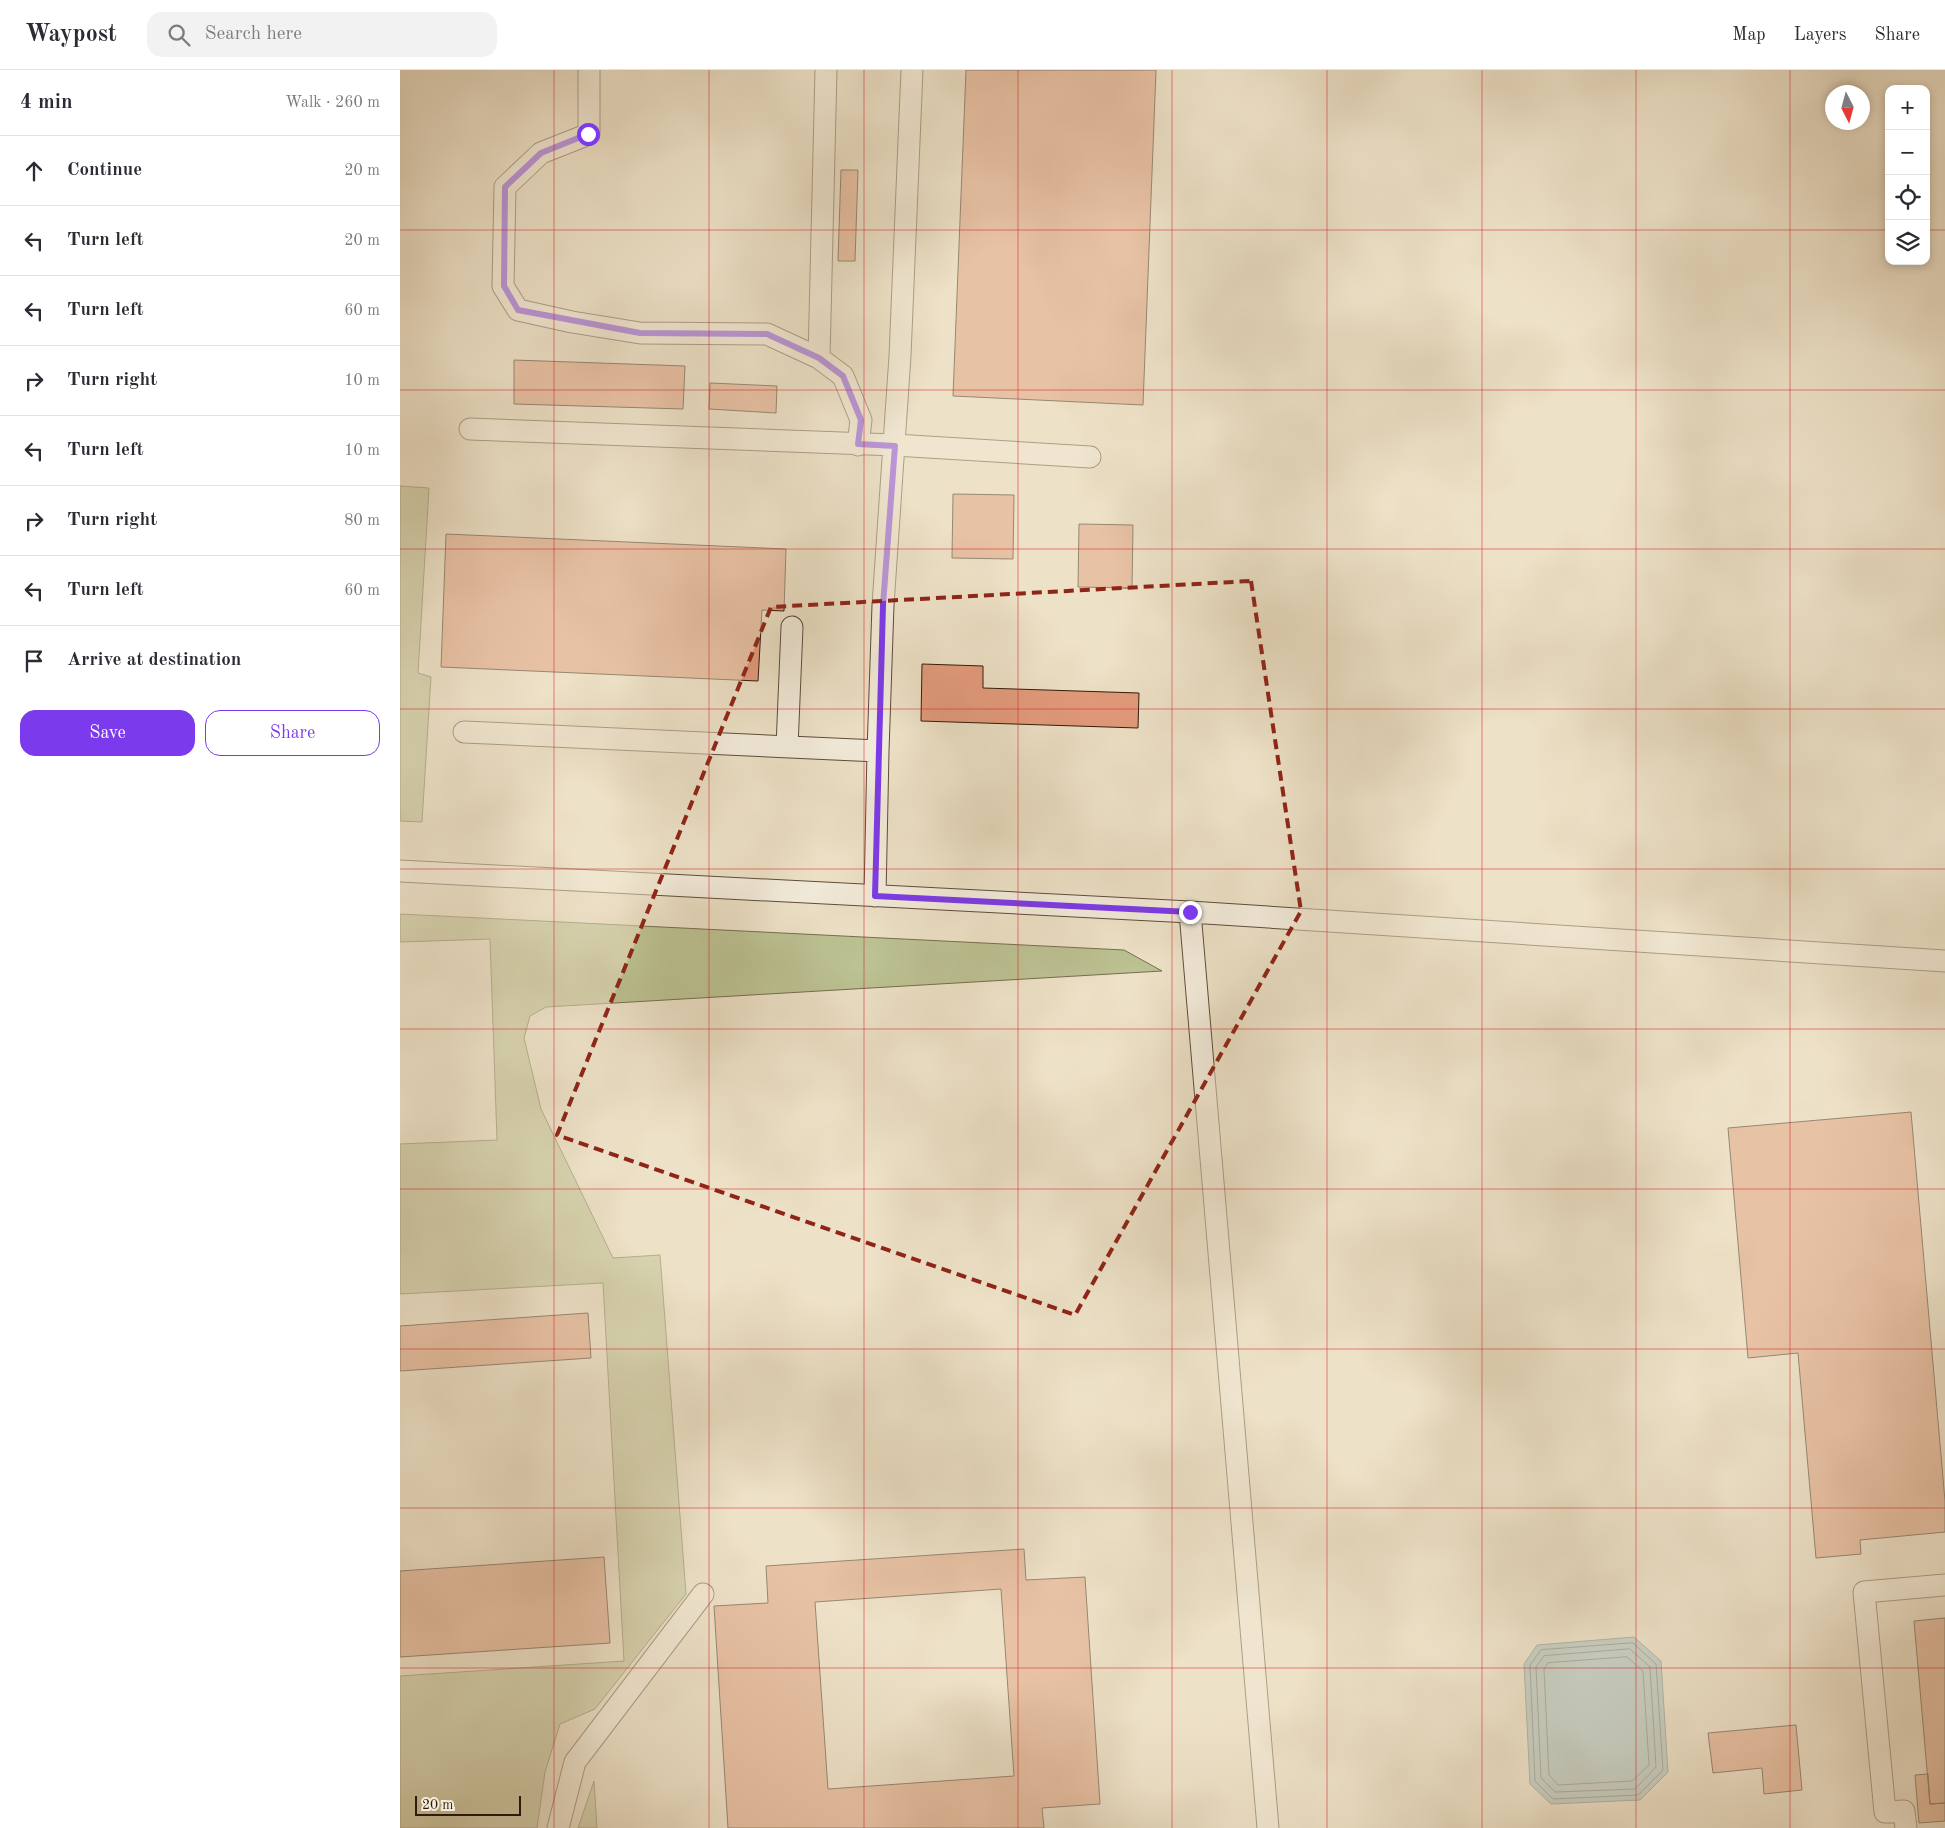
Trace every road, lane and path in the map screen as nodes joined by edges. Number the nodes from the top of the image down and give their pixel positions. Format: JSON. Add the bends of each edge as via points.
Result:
{"nodes":[{"id":1,"x":589,"y":70,"type":"edge"},
{"id":2,"x":826,"y":70,"type":"edge"},
{"id":3,"x":912,"y":70,"type":"edge"},
{"id":4,"x":819,"y":358,"type":"junction"},
{"id":5,"x":470,"y":429,"type":"dead end"},
{"id":6,"x":858,"y":444,"type":"junction"},
{"id":7,"x":895,"y":446,"type":"junction"},
{"id":8,"x":1090,"y":457,"type":"dead end"},
{"id":9,"x":792,"y":627,"type":"dead end"},
{"id":10,"x":464,"y":732,"type":"dead end"},
{"id":11,"x":787,"y":747,"type":"junction"},
{"id":12,"x":878,"y":751,"type":"junction"},
{"id":13,"x":400,"y":871,"type":"edge"},
{"id":14,"x":875,"y":896,"type":"junction"},
{"id":15,"x":1190,"y":912,"type":"junction"},
{"id":16,"x":1945,"y":961,"type":"edge"},
{"id":17,"x":1945,"y":1585,"type":"edge"},
{"id":18,"x":703,"y":1594,"type":"dead end"},
{"id":19,"x":558,"y":1828,"type":"edge"},
{"id":20,"x":1268,"y":1828,"type":"edge"},
{"id":21,"x":1906,"y":1828,"type":"edge"}],
"edges":[{"from":1,"to":4,"type":"lane","via":[[588,134],[541,153],[505,187],[504,286],[518,310],[640,333],[767,334]]},
{"from":2,"to":4,"type":"lane"},
{"from":3,"to":7,"type":"lane"},
{"from":4,"to":6,"type":"lane","via":[[843,376],[861,420]]},
{"from":5,"to":6,"type":"lane"},
{"from":6,"to":7,"type":"lane"},
{"from":7,"to":8,"type":"lane"},
{"from":7,"to":12,"type":"lane","via":[[883,605]]},
{"from":9,"to":11,"type":"lane"},
{"from":10,"to":11,"type":"lane"},
{"from":11,"to":12,"type":"lane"},
{"from":12,"to":14,"type":"lane"},
{"from":13,"to":14,"type":"lane"},
{"from":14,"to":15,"type":"lane"},
{"from":15,"to":16,"type":"lane"},
{"from":15,"to":20,"type":"lane"},
{"from":17,"to":21,"type":"lane","via":[[1864,1592],[1885,1812],[1904,1811]]},
{"from":18,"to":19,"type":"lane","via":[[574,1762]]}]}
